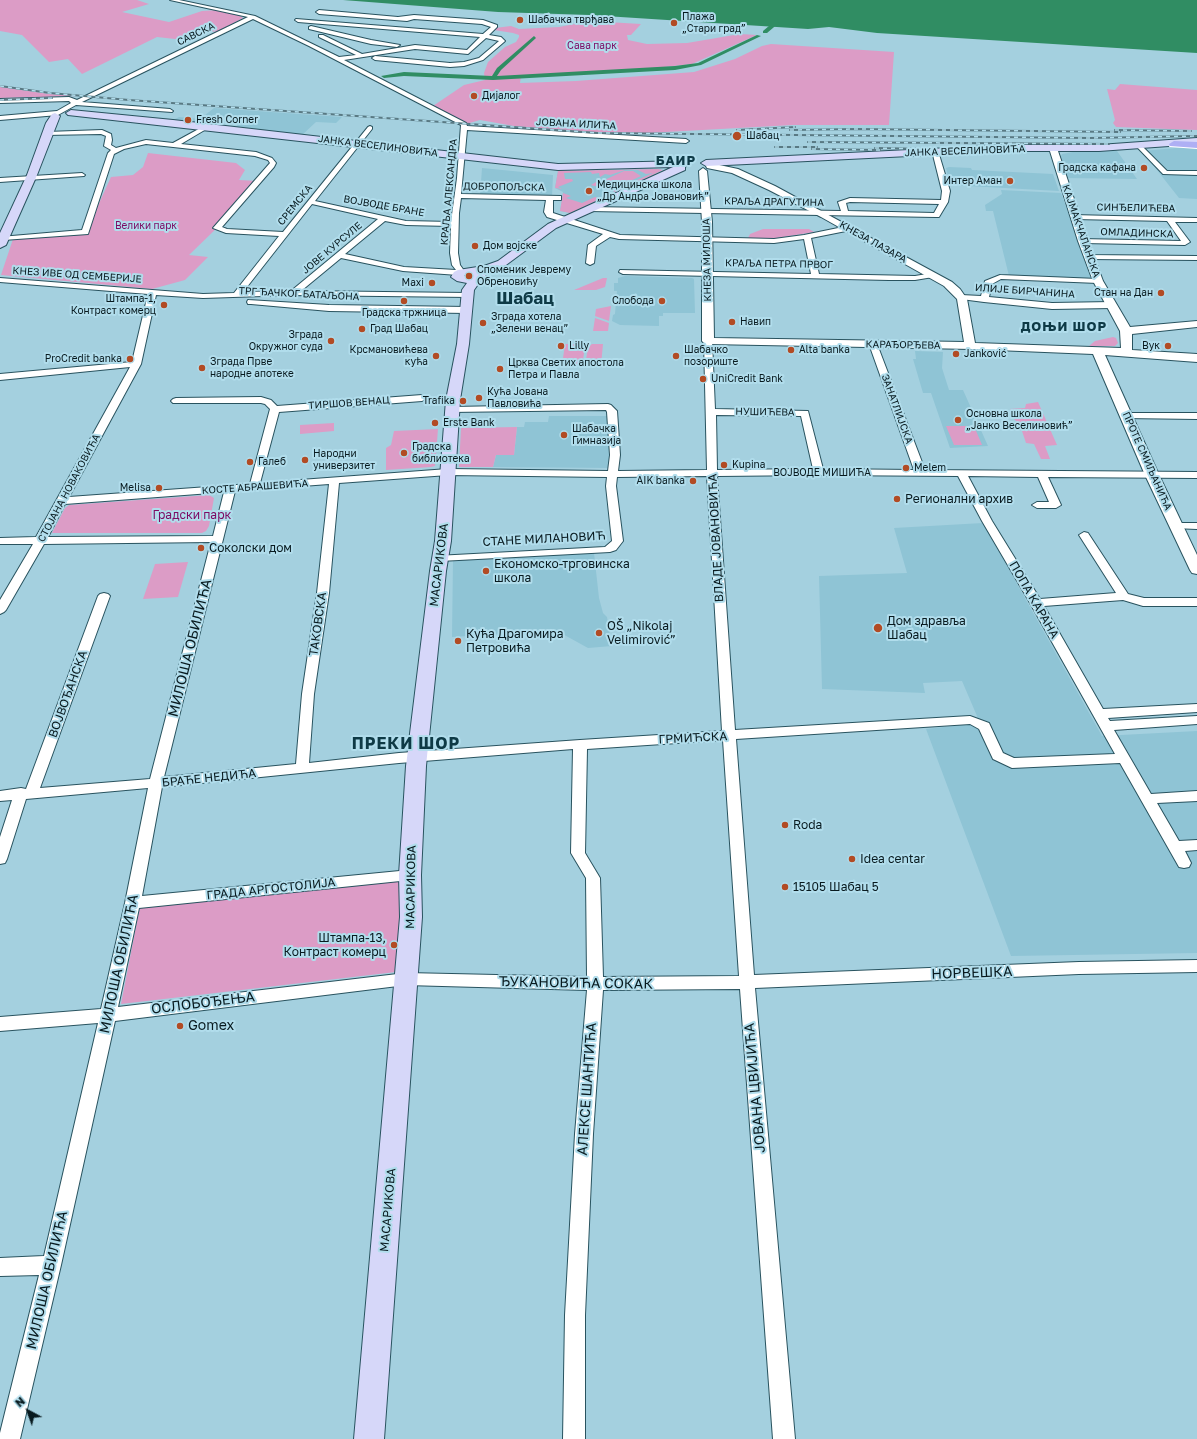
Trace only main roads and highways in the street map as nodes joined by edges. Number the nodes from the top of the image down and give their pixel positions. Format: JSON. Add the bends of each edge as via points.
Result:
{"nodes":[{"id":1,"x":1197,"y":141,"type":"edge"},
{"id":2,"x":1174,"y":144,"type":"junction"},
{"id":3,"x":1197,"y":145,"type":"edge"},
{"id":4,"x":658,"y":165,"type":"junction"},
{"id":5,"x":698,"y":169,"type":"junction"},
{"id":6,"x":670,"y":172,"type":"junction"},
{"id":7,"x":1,"y":242,"type":"edge"},
{"id":8,"x":476,"y":274,"type":"junction"},
{"id":9,"x":468,"y":293,"type":"junction"},
{"id":10,"x":369,"y":1439,"type":"edge"}],
"edges":[{"from":1,"to":2,"type":"main road","name":"ЈАНКА ВЕСЕЛИНОВИЋА"},
{"from":2,"to":3,"type":"main road"},
{"from":2,"to":5,"type":"main road","name":"ЈАНКА ВЕСЕЛИНОВИЋА","via":[[935,151]]},
{"from":4,"to":5,"type":"main road","name":"ЈАНКА ВЕСЕЛИНОВИЋА"},
{"from":4,"to":6,"type":"main road","via":[[670,168]]},
{"from":4,"to":7,"type":"main road","name":"ЈАНКА ВЕСЕЛИНОВИЋА","via":[[558,167],[66,111],[48,131]]},
{"from":5,"to":6,"type":"main road"},
{"from":6,"to":8,"type":"main road","via":[[589,209],[560,219],[489,274]]},
{"from":8,"to":9,"type":"main road","via":[[476,282]]},
{"from":8,"to":9,"type":"main road","via":[[471,280],[460,275]]},
{"from":9,"to":10,"type":"main road","name":"МАСАРИКОВА","via":[[453,410],[443,541],[417,757],[410,875],[411,917]]}]}
